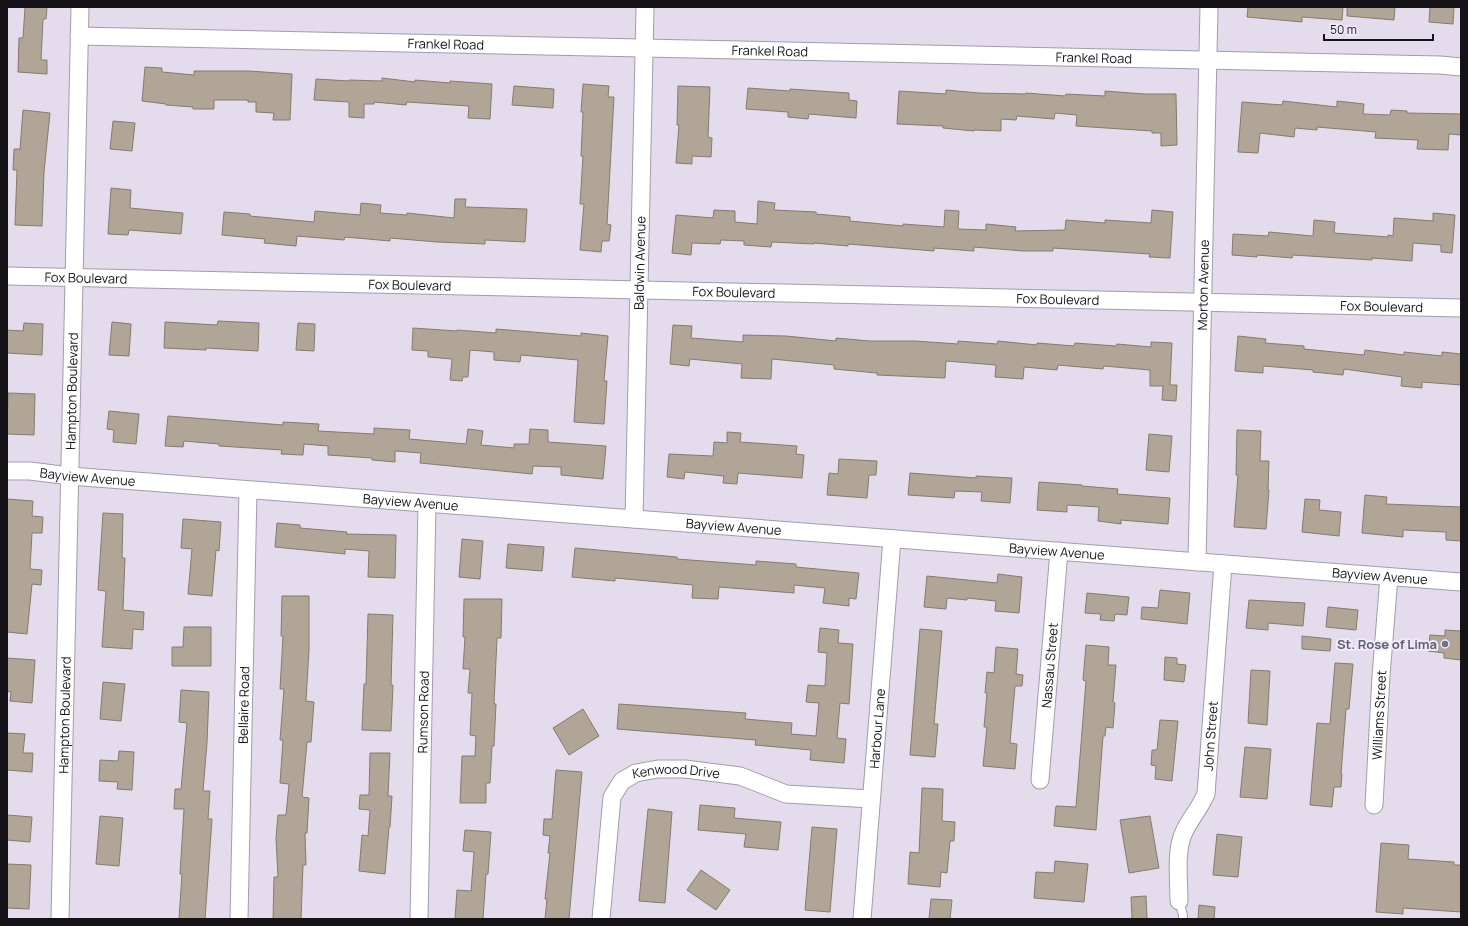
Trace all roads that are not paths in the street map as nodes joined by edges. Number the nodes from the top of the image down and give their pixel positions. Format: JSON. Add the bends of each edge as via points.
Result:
{"nodes":[{"id":1,"x":80,"y":7,"type":"edge"},
{"id":2,"x":645,"y":7,"type":"edge"},
{"id":3,"x":1210,"y":7,"type":"edge"},
{"id":4,"x":79,"y":36,"type":"junction"},
{"id":5,"x":644,"y":48,"type":"junction"},
{"id":6,"x":1209,"y":60,"type":"junction"},
{"id":7,"x":1461,"y":67,"type":"edge"},
{"id":8,"x":7,"y":276,"type":"edge"},
{"id":9,"x":74,"y":278,"type":"junction"},
{"id":10,"x":638,"y":290,"type":"junction"},
{"id":11,"x":1203,"y":302,"type":"junction"},
{"id":12,"x":1461,"y":308,"type":"edge"},
{"id":13,"x":7,"y":471,"type":"edge"},
{"id":14,"x":70,"y":476,"type":"junction"},
{"id":15,"x":248,"y":490,"type":"junction"},
{"id":16,"x":427,"y":504,"type":"junction"},
{"id":17,"x":634,"y":519,"type":"junction"},
{"id":18,"x":892,"y":539,"type":"junction"},
{"id":19,"x":1059,"y":551,"type":"junction"},
{"id":20,"x":1198,"y":562,"type":"junction"},
{"id":21,"x":1223,"y":564,"type":"junction"},
{"id":22,"x":1390,"y":577,"type":"junction"},
{"id":23,"x":1461,"y":582,"type":"edge"},
{"id":24,"x":1040,"y":780,"type":"dead end"},
{"id":25,"x":871,"y":799,"type":"junction"},
{"id":26,"x":1374,"y":805,"type":"dead end"},
{"id":27,"x":1180,"y":901,"type":"joint"},
{"id":28,"x":60,"y":919,"type":"edge"},
{"id":29,"x":239,"y":919,"type":"edge"},
{"id":30,"x":419,"y":919,"type":"edge"},
{"id":31,"x":601,"y":919,"type":"edge"},
{"id":32,"x":862,"y":919,"type":"edge"},
{"id":33,"x":1183,"y":919,"type":"edge"}],
"edges":[{"from":1,"to":4,"type":"street","name":"Hampton Boulevard"},
{"from":2,"to":5,"type":"street","name":"Baldwin Avenue"},
{"from":3,"to":6,"type":"street","name":"Morton Avenue"},
{"from":4,"to":5,"type":"street","name":"Frankel Road"},
{"from":4,"to":9,"type":"street","name":"Hampton Boulevard"},
{"from":5,"to":6,"type":"street","name":"Frankel Road"},
{"from":5,"to":10,"type":"street","name":"Baldwin Avenue"},
{"from":6,"to":7,"type":"street","name":"Frankel Road"},
{"from":6,"to":11,"type":"street","name":"Morton Avenue"},
{"from":8,"to":9,"type":"street","name":"Fox Boulevard"},
{"from":9,"to":10,"type":"street","name":"Fox Boulevard"},
{"from":9,"to":14,"type":"street","name":"Hampton Boulevard"},
{"from":10,"to":11,"type":"street","name":"Fox Boulevard"},
{"from":10,"to":17,"type":"street","name":"Baldwin Avenue"},
{"from":11,"to":12,"type":"street","name":"Fox Boulevard"},
{"from":11,"to":20,"type":"street","name":"Morton Avenue"},
{"from":13,"to":14,"type":"street","name":"Bayview Avenue"},
{"from":14,"to":15,"type":"street","name":"Bayview Avenue"},
{"from":14,"to":28,"type":"street","name":"Hampton Boulevard"},
{"from":15,"to":16,"type":"street","name":"Bayview Avenue"},
{"from":15,"to":29,"type":"street","name":"Bellaire Road"},
{"from":16,"to":17,"type":"street","name":"Bayview Avenue"},
{"from":16,"to":30,"type":"street","name":"Rumson Road"},
{"from":17,"to":18,"type":"street","name":"Bayview Avenue"},
{"from":18,"to":19,"type":"street","name":"Bayview Avenue"},
{"from":18,"to":25,"type":"street","name":"Harbour Lane"},
{"from":19,"to":20,"type":"street","name":"Bayview Avenue"},
{"from":19,"to":24,"type":"street","name":"Nassau Street"},
{"from":20,"to":21,"type":"street","name":"Bayview Avenue"},
{"from":21,"to":22,"type":"street","name":"Bayview Avenue"},
{"from":21,"to":27,"type":"street","name":"John Street","via":[[1206,794],[1181,839]]},
{"from":22,"to":23,"type":"street","name":"Bayview Avenue"},
{"from":22,"to":26,"type":"street","name":"Williams Street","via":[[1381,676]]},
{"from":25,"to":31,"type":"street","name":"Kenwood Drive","via":[[786,794],[740,776],[685,769],[658,768],[636,773],[622,781],[612,797]]},
{"from":25,"to":32,"type":"street","name":"Harbour Lane"},
{"from":27,"to":33,"type":"lane"}]}
